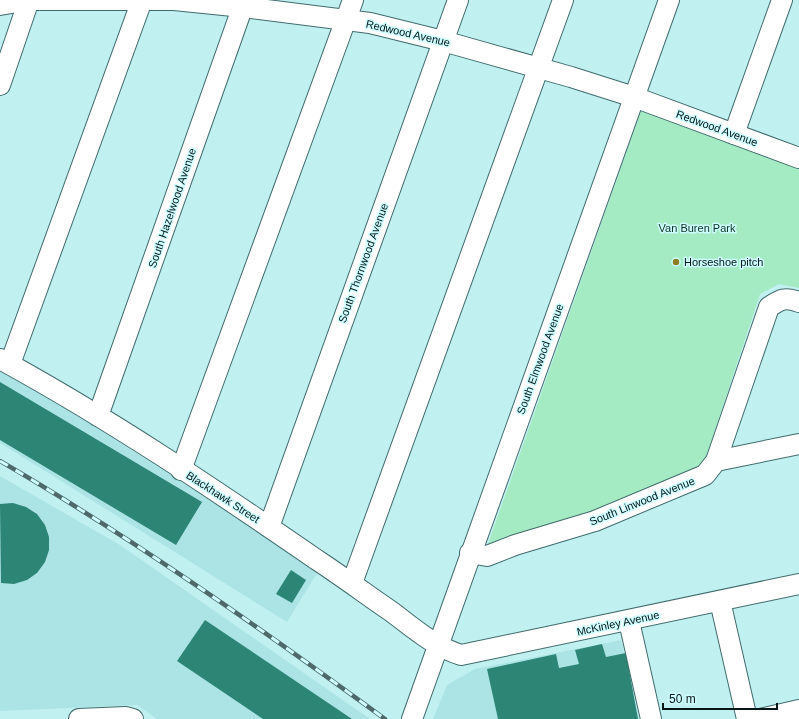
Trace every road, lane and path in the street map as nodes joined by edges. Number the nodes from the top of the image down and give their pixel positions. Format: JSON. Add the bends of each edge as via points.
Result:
{"nodes":[{"id":1,"x":29,"y":0,"type":"edge"},
{"id":2,"x":354,"y":0,"type":"edge"},
{"id":3,"x":458,"y":0,"type":"edge"},
{"id":4,"x":563,"y":0,"type":"edge"},
{"id":5,"x":669,"y":0,"type":"edge"},
{"id":6,"x":782,"y":0,"type":"edge"},
{"id":7,"x":142,"y":1,"type":"edge"},
{"id":8,"x":244,"y":3,"type":"edge"},
{"id":9,"x":0,"y":5,"type":"edge"},
{"id":10,"x":347,"y":20,"type":"junction"},
{"id":11,"x":443,"y":41,"type":"junction"},
{"id":12,"x":539,"y":68,"type":"junction"},
{"id":13,"x":0,"y":84,"type":"edge"},
{"id":14,"x":634,"y":97,"type":"junction"},
{"id":15,"x":734,"y":134,"type":"junction"},
{"id":16,"x":799,"y":158,"type":"edge"},
{"id":17,"x":799,"y":302,"type":"edge"},
{"id":18,"x":5,"y":362,"type":"edge"},
{"id":19,"x":98,"y":416,"type":"junction"},
{"id":20,"x":799,"y":444,"type":"edge"},
{"id":21,"x":716,"y":461,"type":"junction"},
{"id":22,"x":181,"y":470,"type":"junction"},
{"id":23,"x":269,"y":527,"type":"junction"},
{"id":24,"x":470,"y":554,"type":"junction"},
{"id":25,"x":352,"y":583,"type":"junction"},
{"id":26,"x":799,"y":584,"type":"edge"},
{"id":27,"x":720,"y":601,"type":"junction"},
{"id":28,"x":629,"y":621,"type":"junction"},
{"id":29,"x":439,"y":645,"type":"junction"},
{"id":30,"x":799,"y":710,"type":"edge"},
{"id":31,"x":79,"y":719,"type":"edge"},
{"id":32,"x":133,"y":719,"type":"edge"},
{"id":33,"x":412,"y":719,"type":"edge"},
{"id":34,"x":651,"y":719,"type":"edge"},
{"id":35,"x":747,"y":719,"type":"edge"},
{"id":36,"x":760,"y":719,"type":"edge"}],
"edges":[{"from":1,"to":7,"type":"street","name":"Redwood Avenue"},
{"from":1,"to":9,"type":"street","name":"Redwood Avenue"},
{"from":1,"to":13,"type":"street"},
{"from":2,"to":10,"type":"street"},
{"from":3,"to":11,"type":"street","name":"South Thornwood Avenue"},
{"from":4,"to":12,"type":"street"},
{"from":5,"to":14,"type":"street","name":"South Elmwood Avenue"},
{"from":6,"to":15,"type":"street"},
{"from":7,"to":8,"type":"street","name":"Redwood Avenue"},
{"from":7,"to":18,"type":"street"},
{"from":8,"to":10,"type":"street","name":"Redwood Avenue"},
{"from":8,"to":19,"type":"street","name":"South Hazelwood Avenue"},
{"from":10,"to":11,"type":"street","name":"Redwood Avenue"},
{"from":10,"to":22,"type":"street"},
{"from":11,"to":12,"type":"street","name":"Redwood Avenue"},
{"from":11,"to":23,"type":"street","name":"South Thornwood Avenue"},
{"from":12,"to":14,"type":"street","name":"Redwood Avenue"},
{"from":12,"to":25,"type":"street"},
{"from":14,"to":15,"type":"street","name":"Redwood Avenue"},
{"from":14,"to":24,"type":"street","name":"South Elmwood Avenue"},
{"from":15,"to":16,"type":"street","name":"Redwood Avenue"},
{"from":17,"to":21,"type":"street","name":"South Linwood Avenue","via":[[781,298],[769,307]]},
{"from":18,"to":19,"type":"street","name":"Blackhawk Street"},
{"from":19,"to":22,"type":"street","name":"Blackhawk Street"},
{"from":20,"to":21,"type":"street"},
{"from":21,"to":24,"type":"street","name":"South Linwood Avenue","via":[[705,475],[595,522],[515,545],[487,556]]},
{"from":22,"to":23,"type":"street","name":"Blackhawk Street"},
{"from":23,"to":25,"type":"street","name":"Blackhawk Street"},
{"from":24,"to":29,"type":"street","name":"South Elmwood Avenue"},
{"from":25,"to":29,"type":"street","name":"Blackhawk Street"},
{"from":26,"to":27,"type":"street","name":"McKinley Avenue"},
{"from":27,"to":28,"type":"street","name":"McKinley Avenue"},
{"from":27,"to":35,"type":"street"},
{"from":28,"to":29,"type":"street","name":"McKinley Avenue","via":[[461,655]]},
{"from":28,"to":34,"type":"street"},
{"from":29,"to":33,"type":"street","name":"South Elmwood Avenue"},
{"from":30,"to":36,"type":"street"},
{"from":31,"to":32,"type":"street"}]}
